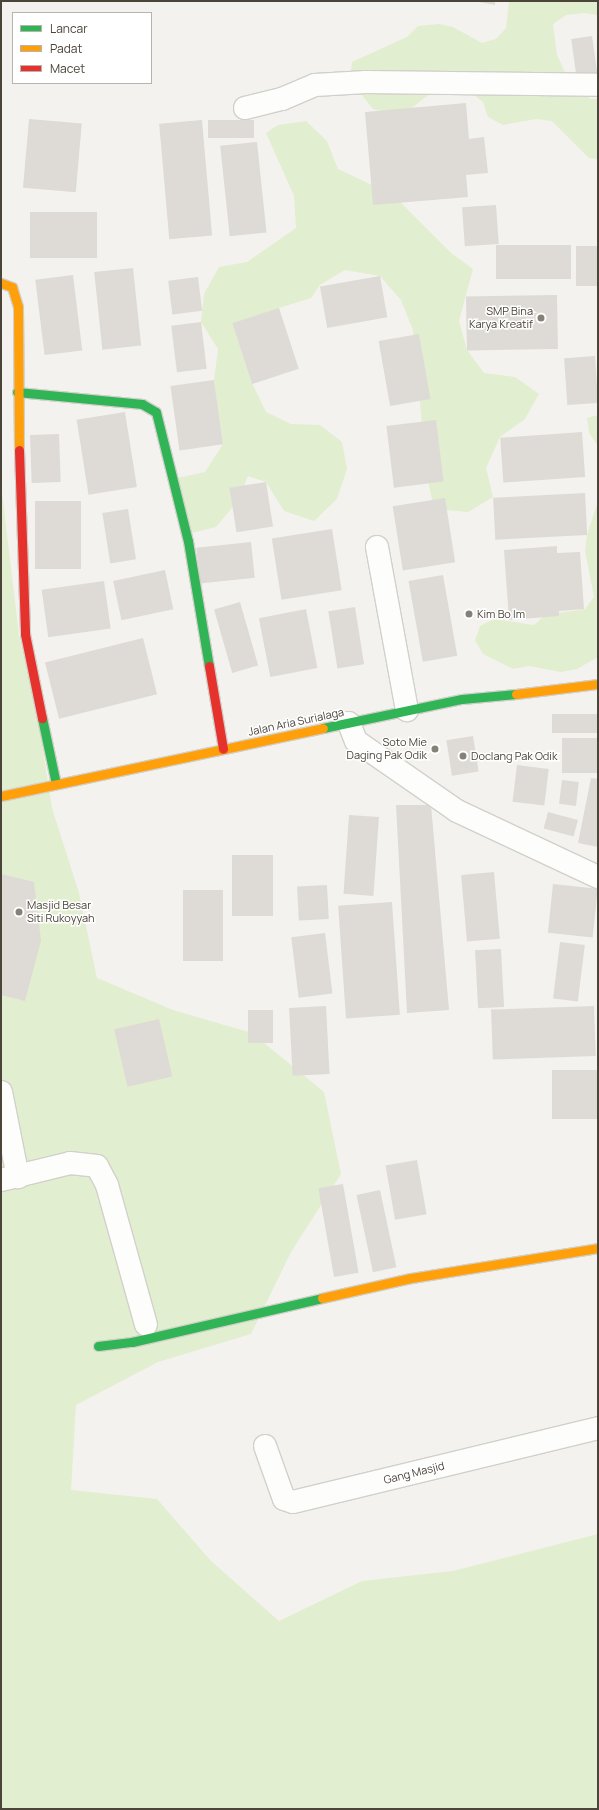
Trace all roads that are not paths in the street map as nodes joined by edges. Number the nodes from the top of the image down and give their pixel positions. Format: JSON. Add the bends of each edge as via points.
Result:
{"nodes":[{"id":1,"x":598,"y":85,"type":"edge"},
{"id":2,"x":245,"y":108,"type":"dead end"},
{"id":3,"x":1,"y":283,"type":"edge"},
{"id":4,"x":17,"y":392,"type":"junction"},
{"id":5,"x":377,"y":547,"type":"dead end"},
{"id":6,"x":598,"y":684,"type":"edge"},
{"id":7,"x":407,"y":710,"type":"junction"},
{"id":8,"x":349,"y":723,"type":"junction"},
{"id":9,"x":223,"y":749,"type":"junction"},
{"id":10,"x":56,"y":784,"type":"junction"},
{"id":11,"x":1,"y":796,"type":"edge"},
{"id":12,"x":598,"y":877,"type":"edge"},
{"id":13,"x":1,"y":1092,"type":"edge"},
{"id":14,"x":9,"y":1178,"type":"edge"},
{"id":15,"x":598,"y":1248,"type":"edge"},
{"id":16,"x":146,"y":1324,"type":"dead end"},
{"id":17,"x":98,"y":1346,"type":"dead end"},
{"id":18,"x":598,"y":1428,"type":"edge"},
{"id":19,"x":265,"y":1446,"type":"dead end"}],
"edges":[{"from":1,"to":2,"type":"street","via":[[366,82],[315,85],[282,99]]},
{"from":3,"to":4,"type":"street","via":[[12,287],[17,295]]},
{"from":4,"to":9,"type":"street","via":[[142,404],[156,412],[188,541]]},
{"from":4,"to":10,"type":"street","via":[[25,634]]},
{"from":5,"to":7,"type":"street"},
{"from":6,"to":7,"type":"street","name":"Jalan Aria Surialaga","via":[[570,690],[462,699]]},
{"from":7,"to":8,"type":"street","name":"Jalan Aria Surialaga"},
{"from":8,"to":9,"type":"street","name":"Jalan Aria Surialaga"},
{"from":8,"to":12,"type":"street","via":[[356,741],[457,811]]},
{"from":9,"to":10,"type":"street","name":"Jalan Aria Surialaga"},
{"from":10,"to":11,"type":"street","name":"Jalan Aria Surialaga"},
{"from":13,"to":14,"type":"street"},
{"from":14,"to":16,"type":"street","via":[[70,1163],[97,1166],[107,1185]]},
{"from":15,"to":17,"type":"street","via":[[411,1278],[132,1342]]},
{"from":18,"to":19,"type":"street","name":"Gang Masjid","via":[[293,1502],[284,1499]]}]}
